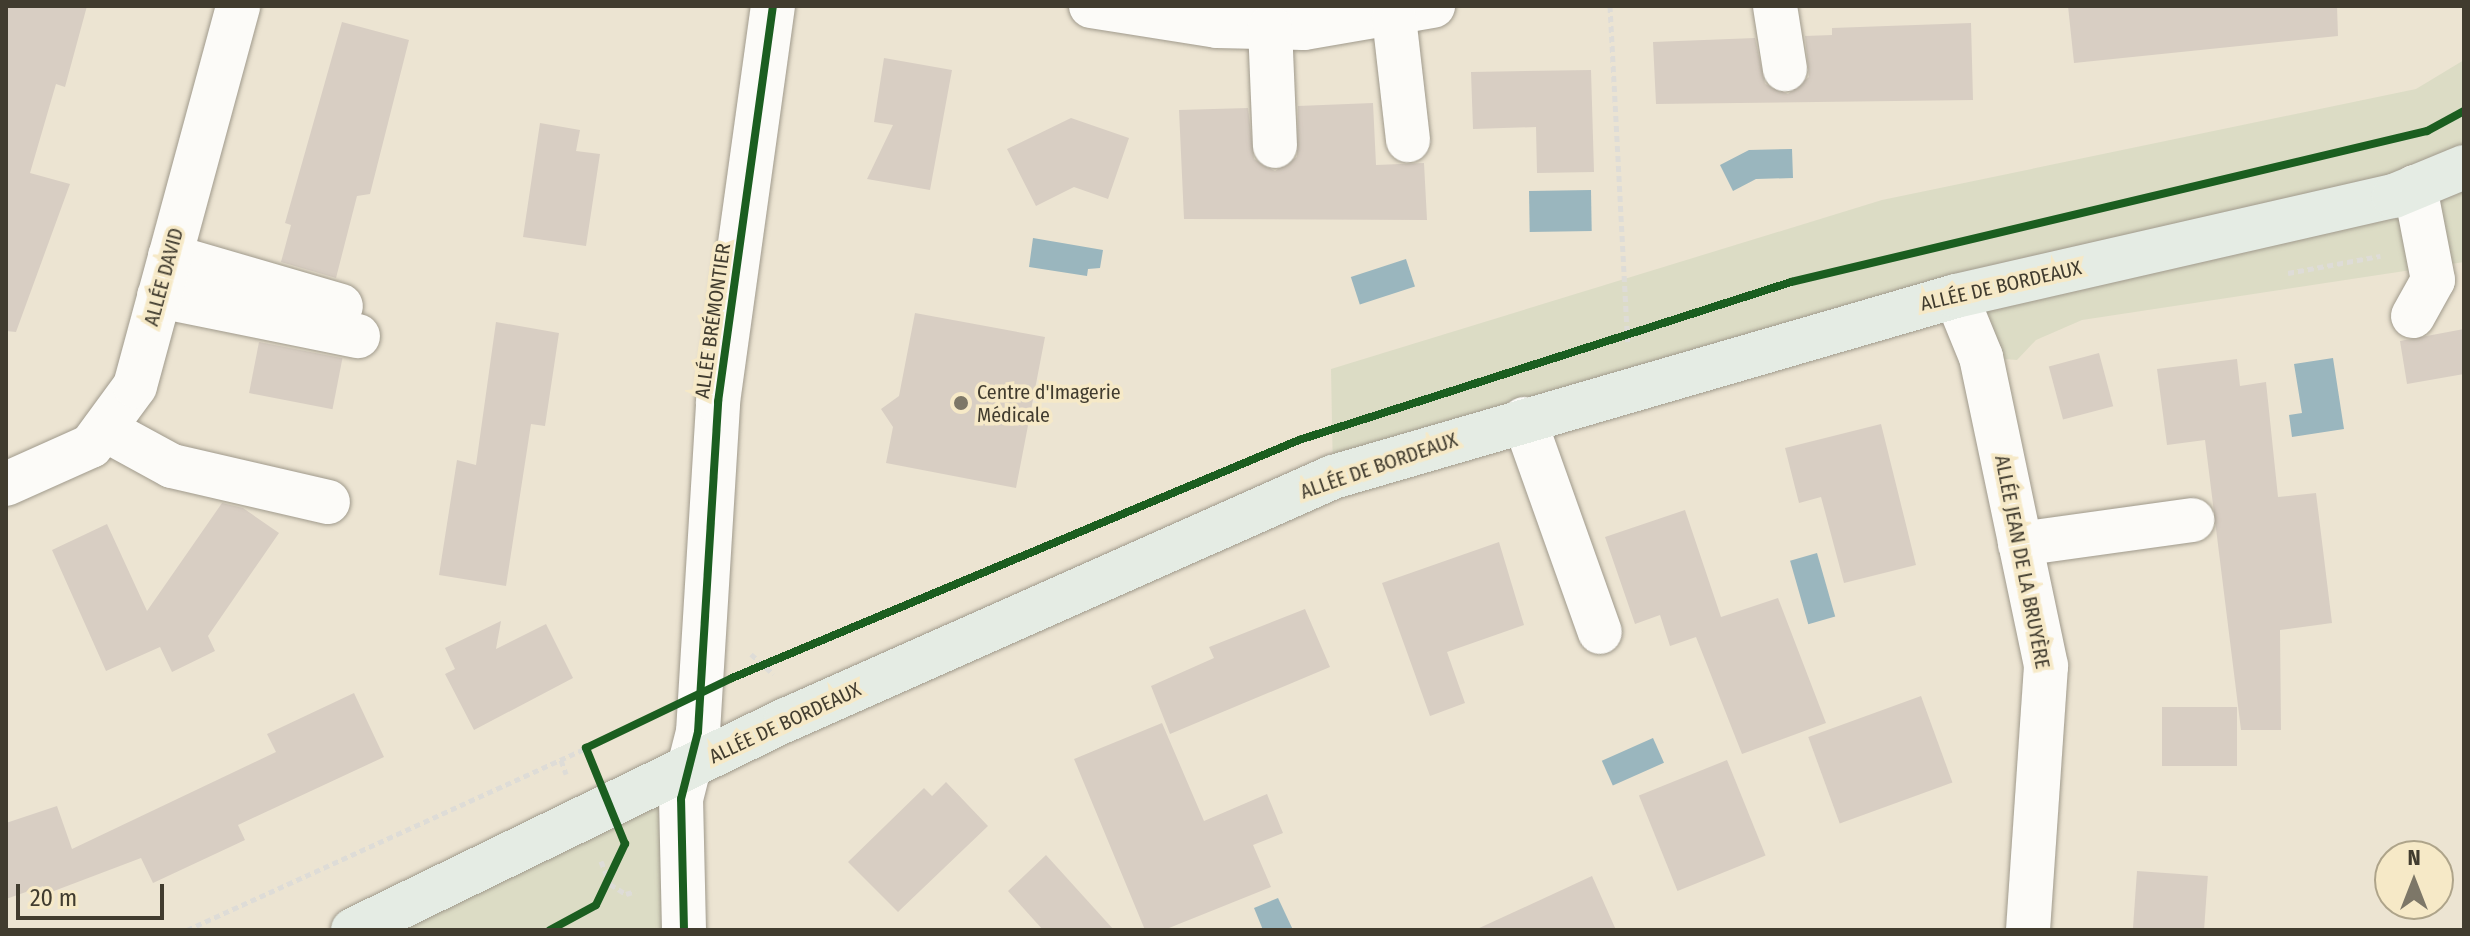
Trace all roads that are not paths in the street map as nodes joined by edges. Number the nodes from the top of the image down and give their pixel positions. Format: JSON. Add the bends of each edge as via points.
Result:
{"nodes":[{"id":1,"x":238,"y":6,"type":"edge"},
{"id":2,"x":773,"y":6,"type":"edge"},
{"id":3,"x":1091,"y":6,"type":"edge"},
{"id":4,"x":1775,"y":6,"type":"edge"},
{"id":5,"x":1414,"y":11,"type":"edge"},
{"id":6,"x":1270,"y":27,"type":"junction"},
{"id":7,"x":1785,"y":69,"type":"dead end"},
{"id":8,"x":1408,"y":140,"type":"dead end"},
{"id":9,"x":1275,"y":146,"type":"dead end"},
{"id":10,"x":2464,"y":167,"type":"edge"},
{"id":11,"x":2415,"y":187,"type":"junction"},
{"id":12,"x":165,"y":276,"type":"junction"},
{"id":13,"x":1956,"y":296,"type":"junction"},
{"id":14,"x":2413,"y":316,"type":"dead end"},
{"id":15,"x":352,"y":322,"type":"dead end"},
{"id":16,"x":1524,"y":419,"type":"junction"},
{"id":17,"x":104,"y":429,"type":"junction"},
{"id":18,"x":6,"y":484,"type":"edge"},
{"id":19,"x":328,"y":502,"type":"dead end"},
{"id":20,"x":2192,"y":520,"type":"dead end"},
{"id":21,"x":2020,"y":544,"type":"junction"},
{"id":22,"x":1600,"y":632,"type":"dead end"},
{"id":23,"x":689,"y":770,"type":"junction"},
{"id":24,"x":353,"y":930,"type":"edge"},
{"id":25,"x":684,"y":930,"type":"edge"},
{"id":26,"x":2028,"y":930,"type":"edge"}],
"edges":[{"from":1,"to":12,"type":"street","name":"ALLÉE DAVID"},
{"from":2,"to":23,"type":"street","name":"ALLÉE BRÉMONTIER","via":[[718,402],[702,691]]},
{"from":3,"to":6,"type":"street"},
{"from":4,"to":7,"type":"street"},
{"from":5,"to":6,"type":"street"},
{"from":5,"to":8,"type":"street"},
{"from":6,"to":9,"type":"street"},
{"from":10,"to":11,"type":"main road","name":"ALLÉE DE BORDEAUX"},
{"from":11,"to":13,"type":"main road","name":"ALLÉE DE BORDEAUX"},
{"from":11,"to":14,"type":"street","via":[[2433,280]]},
{"from":12,"to":15,"type":"street"},
{"from":12,"to":17,"type":"street","name":"ALLÉE DAVID","via":[[135,386]]},
{"from":13,"to":16,"type":"main road","name":"ALLÉE DE BORDEAUX"},
{"from":13,"to":21,"type":"street","name":"ALLÉE JEAN DE LA BRUYÈRE","via":[[1981,357]]},
{"from":16,"to":22,"type":"street"},
{"from":16,"to":23,"type":"main road","name":"ALLÉE DE BORDEAUX","via":[[1333,477],[786,720]]},
{"from":17,"to":18,"type":"street","name":"ALLÉE DAVID","via":[[91,446]]},
{"from":17,"to":19,"type":"street","via":[[172,466]]},
{"from":20,"to":21,"type":"street"},
{"from":21,"to":26,"type":"street","name":"ALLÉE JEAN DE LA BRUYÈRE","via":[[2046,666]]},
{"from":23,"to":24,"type":"main road","name":"ALLÉE DE BORDEAUX"},
{"from":23,"to":25,"type":"street","name":"ALLÉE BRÉMONTIER","via":[[681,799]]}]}
